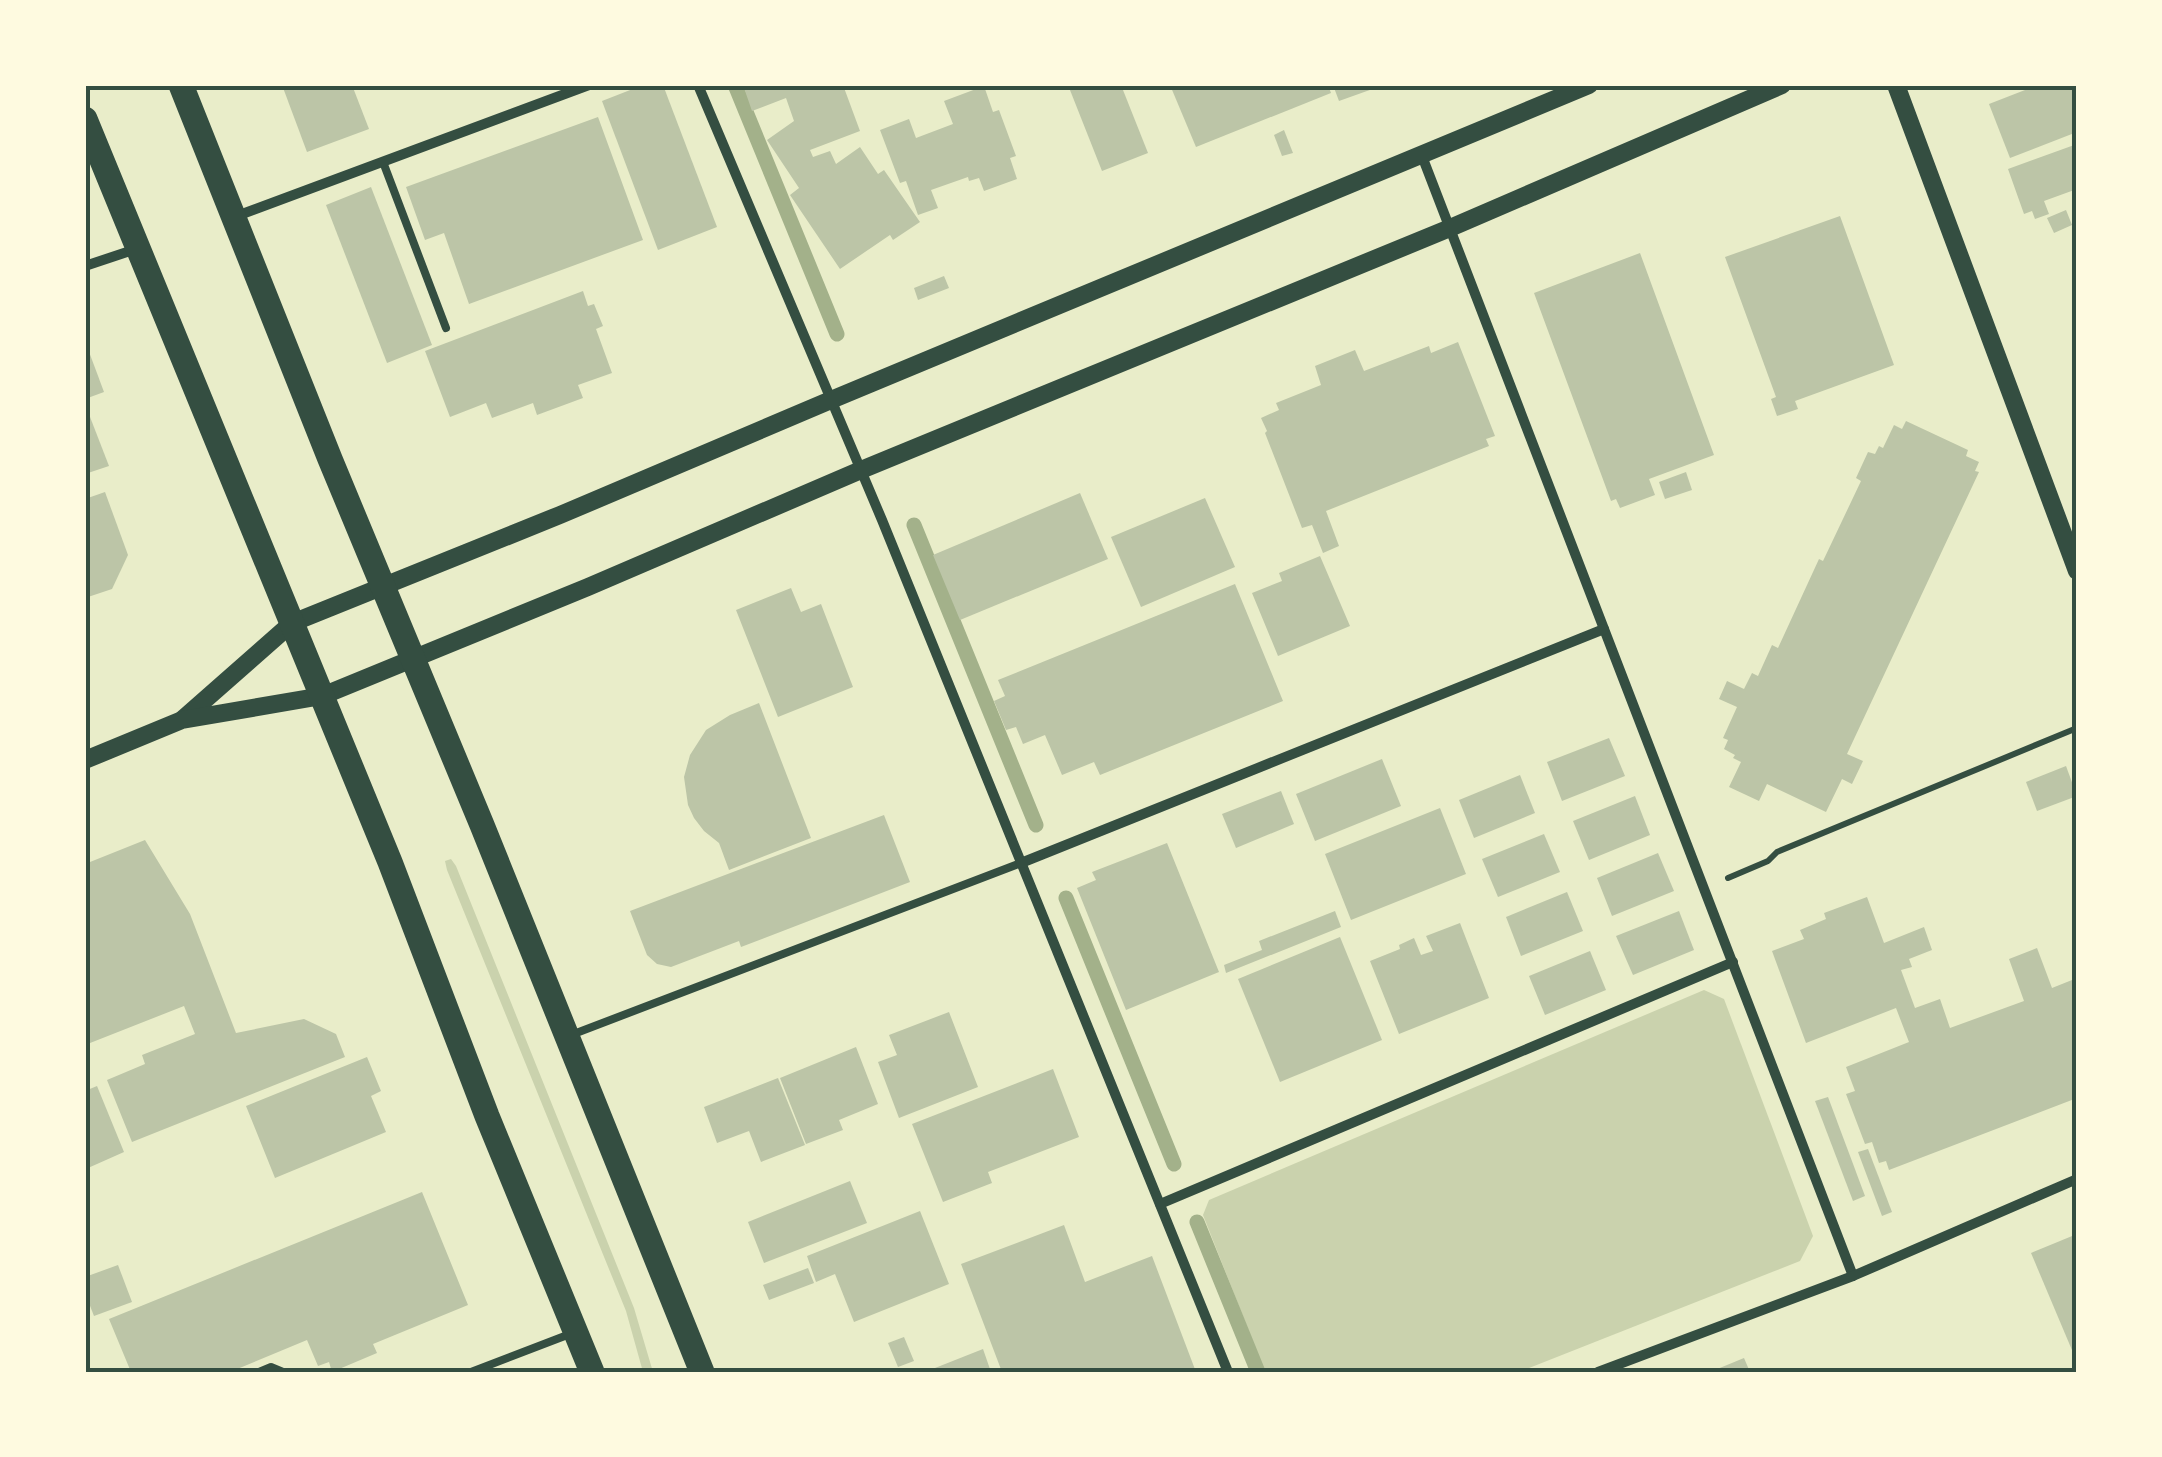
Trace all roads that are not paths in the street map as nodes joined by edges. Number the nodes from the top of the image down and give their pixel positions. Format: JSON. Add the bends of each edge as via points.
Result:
{"nodes":[{"id":1,"x":181,"y":85,"type":"edge"},
{"id":2,"x":588,"y":85,"type":"edge"},
{"id":3,"x":698,"y":85,"type":"edge"},
{"id":4,"x":1590,"y":85,"type":"edge"},
{"id":5,"x":1782,"y":85,"type":"edge"},
{"id":6,"x":1896,"y":85,"type":"edge"},
{"id":7,"x":85,"y":118,"type":"edge"},
{"id":8,"x":1422,"y":156,"type":"junction"},
{"id":9,"x":383,"y":162,"type":"junction"},
{"id":10,"x":234,"y":217,"type":"junction"},
{"id":11,"x":1450,"y":228,"type":"junction"},
{"id":12,"x":136,"y":249,"type":"junction"},
{"id":13,"x":85,"y":266,"type":"edge"},
{"id":14,"x":446,"y":328,"type":"dead end"},
{"id":15,"x":831,"y":400,"type":"junction"},
{"id":16,"x":861,"y":470,"type":"junction"},
{"id":17,"x":2075,"y":558,"type":"edge"},
{"id":18,"x":382,"y":585,"type":"junction"},
{"id":19,"x":292,"y":622,"type":"junction"},
{"id":20,"x":1604,"y":629,"type":"junction"},
{"id":21,"x":413,"y":659,"type":"junction"},
{"id":22,"x":322,"y":696,"type":"junction"},
{"id":23,"x":182,"y":720,"type":"junction"},
{"id":24,"x":85,"y":760,"type":"edge"},
{"id":25,"x":1021,"y":863,"type":"junction"},
{"id":26,"x":1733,"y":962,"type":"junction"},
{"id":27,"x":566,"y":1036,"type":"junction"},
{"id":28,"x":2077,"y":1179,"type":"edge"},
{"id":29,"x":1160,"y":1204,"type":"junction"},
{"id":30,"x":1854,"y":1276,"type":"junction"},
{"id":31,"x":576,"y":1332,"type":"junction"},
{"id":32,"x":259,"y":1372,"type":"edge"},
{"id":33,"x":283,"y":1372,"type":"edge"},
{"id":34,"x":472,"y":1372,"type":"edge"},
{"id":35,"x":592,"y":1372,"type":"edge"},
{"id":36,"x":702,"y":1372,"type":"edge"},
{"id":37,"x":1228,"y":1372,"type":"edge"},
{"id":38,"x":1598,"y":1372,"type":"edge"}],
"edges":[{"from":1,"to":10,"type":"main road"},
{"from":2,"to":9,"type":"street"},
{"from":3,"to":15,"type":"street"},
{"from":4,"to":8,"type":"street"},
{"from":5,"to":11,"type":"street"},
{"from":6,"to":17,"type":"street"},
{"from":7,"to":12,"type":"main road"},
{"from":8,"to":11,"type":"street"},
{"from":8,"to":15,"type":"street"},
{"from":9,"to":10,"type":"street"},
{"from":9,"to":14,"type":"lane"},
{"from":10,"to":18,"type":"main road"},
{"from":11,"to":16,"type":"street"},
{"from":11,"to":20,"type":"street"},
{"from":12,"to":13,"type":"street"},
{"from":12,"to":19,"type":"main road"},
{"from":15,"to":16,"type":"street"},
{"from":15,"to":18,"type":"street"},
{"from":16,"to":21,"type":"street"},
{"from":16,"to":25,"type":"street"},
{"from":18,"to":19,"type":"street"},
{"from":18,"to":21,"type":"main road"},
{"from":19,"to":22,"type":"main road"},
{"from":19,"to":23,"type":"street"},
{"from":20,"to":25,"type":"street"},
{"from":20,"to":26,"type":"street"},
{"from":21,"to":22,"type":"street"},
{"from":21,"to":27,"type":"main road"},
{"from":22,"to":23,"type":"street"},
{"from":22,"to":31,"type":"main road"},
{"from":23,"to":24,"type":"street"},
{"from":25,"to":27,"type":"lane"},
{"from":25,"to":29,"type":"street"},
{"from":26,"to":29,"type":"street"},
{"from":26,"to":30,"type":"street"},
{"from":27,"to":36,"type":"main road"},
{"from":28,"to":30,"type":"street"},
{"from":29,"to":37,"type":"street"},
{"from":30,"to":38,"type":"street"},
{"from":31,"to":34,"type":"lane"},
{"from":31,"to":35,"type":"main road"},
{"from":32,"to":33,"type":"lane"}]}
